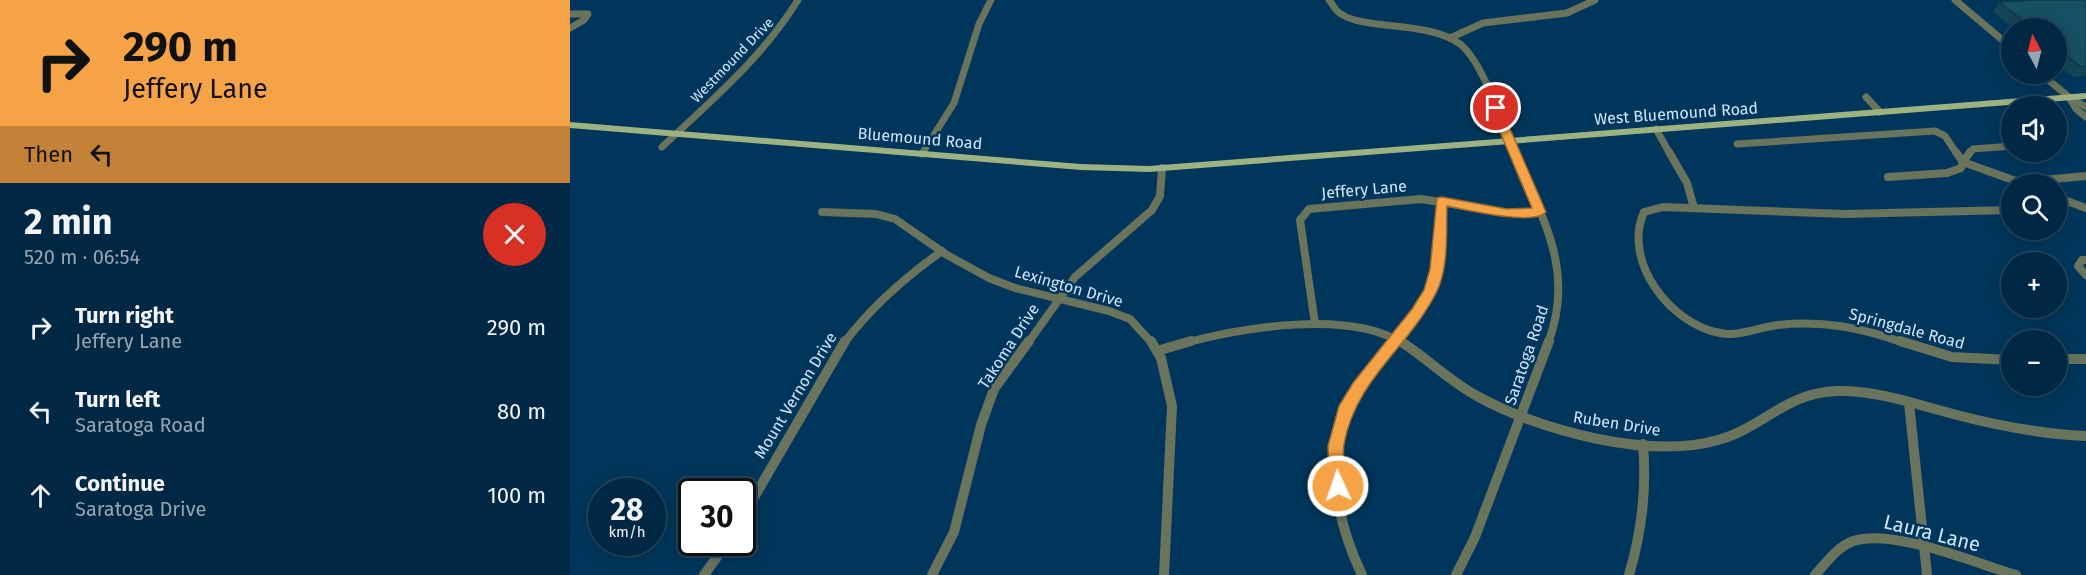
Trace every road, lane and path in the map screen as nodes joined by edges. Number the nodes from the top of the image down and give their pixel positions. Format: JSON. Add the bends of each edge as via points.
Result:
{"nodes":[{"id":1,"x":798,"y":0,"type":"edge"},
{"id":2,"x":991,"y":0,"type":"edge"},
{"id":3,"x":1329,"y":0,"type":"edge"},
{"id":4,"x":1595,"y":0,"type":"edge"},
{"id":5,"x":1955,"y":0,"type":"edge"},
{"id":6,"x":570,"y":14,"type":"edge"},
{"id":7,"x":570,"y":28,"type":"edge"},
{"id":8,"x":1450,"y":38,"type":"junction"},
{"id":9,"x":2001,"y":39,"type":"edge"},
{"id":10,"x":2053,"y":84,"type":"edge"},
{"id":11,"x":2086,"y":96,"type":"edge"},
{"id":12,"x":1866,"y":97,"type":"dead end"},
{"id":13,"x":2069,"y":97,"type":"junction"},
{"id":14,"x":2086,"y":107,"type":"edge"},
{"id":15,"x":1880,"y":112,"type":"junction"},
{"id":16,"x":2086,"y":117,"type":"edge"},
{"id":17,"x":570,"y":126,"type":"edge"},
{"id":18,"x":1656,"y":129,"type":"junction"},
{"id":19,"x":677,"y":133,"type":"junction"},
{"id":20,"x":1510,"y":141,"type":"junction"},
{"id":21,"x":1737,"y":144,"type":"dead end"},
{"id":22,"x":662,"y":147,"type":"dead end"},
{"id":23,"x":2001,"y":147,"type":"edge"},
{"id":24,"x":922,"y":154,"type":"junction"},
{"id":25,"x":1268,"y":160,"type":"joint"},
{"id":26,"x":1963,"y":162,"type":"junction"},
{"id":27,"x":1162,"y":168,"type":"junction"},
{"id":28,"x":2001,"y":176,"type":"edge"},
{"id":29,"x":2086,"y":176,"type":"edge"},
{"id":30,"x":1888,"y":177,"type":"dead end"},
{"id":31,"x":2067,"y":178,"type":"edge"},
{"id":32,"x":1442,"y":201,"type":"junction"},
{"id":33,"x":2067,"y":201,"type":"edge"},
{"id":34,"x":1694,"y":208,"type":"junction"},
{"id":35,"x":2086,"y":208,"type":"edge"},
{"id":36,"x":2001,"y":210,"type":"edge"},
{"id":37,"x":822,"y":212,"type":"dead end"},
{"id":38,"x":1540,"y":212,"type":"junction"},
{"id":39,"x":942,"y":251,"type":"junction"},
{"id":40,"x":2086,"y":260,"type":"edge"},
{"id":41,"x":2086,"y":275,"type":"edge"},
{"id":42,"x":1058,"y":299,"type":"junction"},
{"id":43,"x":1315,"y":324,"type":"junction"},
{"id":44,"x":1397,"y":339,"type":"junction"},
{"id":45,"x":1157,"y":351,"type":"junction"},
{"id":46,"x":2067,"y":359,"type":"edge"},
{"id":47,"x":2086,"y":359,"type":"edge"},
{"id":48,"x":2001,"y":360,"type":"edge"},
{"id":49,"x":1909,"y":402,"type":"junction"},
{"id":50,"x":1521,"y":415,"type":"junction"},
{"id":51,"x":2086,"y":436,"type":"edge"},
{"id":52,"x":1643,"y":444,"type":"junction"},
{"id":53,"x":756,"y":494,"type":"edge"},
{"id":54,"x":1924,"y":547,"type":"junction"},
{"id":55,"x":718,"y":556,"type":"edge"},
{"id":56,"x":704,"y":575,"type":"edge"},
{"id":57,"x":933,"y":575,"type":"edge"},
{"id":58,"x":1164,"y":575,"type":"edge"},
{"id":59,"x":1362,"y":575,"type":"edge"},
{"id":60,"x":1456,"y":575,"type":"edge"},
{"id":61,"x":1629,"y":575,"type":"edge"},
{"id":62,"x":1815,"y":575,"type":"edge"},
{"id":63,"x":1928,"y":575,"type":"edge"},
{"id":64,"x":2016,"y":575,"type":"edge"}],
"edges":[{"from":1,"to":19,"type":"street","name":"Westmound Drive","via":[[774,37]]},
{"from":2,"to":24,"type":"street","via":[[979,24],[954,103]]},
{"from":3,"to":8,"type":"street","name":"Saratoga Road","via":[[1336,11],[1351,19],[1423,27]]},
{"from":4,"to":8,"type":"street","via":[[1567,13],[1483,23]]},
{"from":5,"to":9,"type":"street"},
{"from":6,"to":7,"type":"street","via":[[588,14]]},
{"from":8,"to":20,"type":"street","name":"Saratoga Road","via":[[1476,62]]},
{"from":10,"to":13,"type":"street"},
{"from":11,"to":13,"type":"main road","name":"West Bluemound Road"},
{"from":12,"to":15,"type":"street"},
{"from":13,"to":14,"type":"street"},
{"from":13,"to":15,"type":"main road","name":"West Bluemound Road"},
{"from":13,"to":16,"type":"street"},
{"from":15,"to":18,"type":"main road","name":"West Bluemound Road"},
{"from":17,"to":19,"type":"main road","name":"Bluemound Road"},
{"from":18,"to":20,"type":"main road","name":"West Bluemound Road"},
{"from":18,"to":34,"type":"street","via":[[1687,183]]},
{"from":19,"to":22,"type":"street","name":"Westmound Drive"},
{"from":19,"to":24,"type":"main road","name":"Bluemound Road"},
{"from":20,"to":25,"type":"main road","name":"West Bluemound Road"},
{"from":20,"to":38,"type":"street","name":"Saratoga Road"},
{"from":21,"to":26,"type":"street","via":[[1935,131],[1945,136]]},
{"from":23,"to":26,"type":"street","via":[[1973,149]]},
{"from":24,"to":27,"type":"main road","name":"Bluemound Road","via":[[1081,167]]},
{"from":25,"to":27,"type":"main road","name":"Bluemound Road"},
{"from":26,"to":28,"type":"street"},
{"from":26,"to":30,"type":"street","via":[[1961,168],[1947,173]]},
{"from":27,"to":42,"type":"street","name":"Takoma Drive","via":[[1160,196],[1152,210],[1083,268]]},
{"from":29,"to":31,"type":"street"},
{"from":32,"to":38,"type":"street","name":"Jeffery Lane","via":[[1507,213]]},
{"from":32,"to":43,"type":"street","name":"Jeffery Lane","via":[[1317,207],[1305,212],[1300,220]]},
{"from":32,"to":44,"type":"street","via":[[1434,281],[1426,300]]},
{"from":33,"to":35,"type":"street"},
{"from":34,"to":36,"type":"street","name":"Springdale Road","via":[[1844,214]]},
{"from":34,"to":48,"type":"street","name":"Springdale Road","via":[[1663,207],[1644,212],[1637,224],[1640,258],[1649,277],[1671,304],[1694,322],[1716,332],[1733,333],[1814,322],[1881,333],[1943,355]]},
{"from":37,"to":39,"type":"street","name":"Lexington Drive","via":[[886,216]]},
{"from":38,"to":50,"type":"street","name":"Saratoga Road","via":[[1557,258],[1559,304]]},
{"from":39,"to":42,"type":"street","name":"Lexington Drive","via":[[999,282]]},
{"from":39,"to":53,"type":"street","name":"Mount Vernon Drive","via":[[892,289],[844,342]]},
{"from":40,"to":41,"type":"street","via":[[2078,266]]},
{"from":42,"to":45,"type":"street","name":"Lexington Drive","via":[[1130,319]]},
{"from":42,"to":57,"type":"street","name":"Takoma Drive","via":[[994,389],[954,532]]},
{"from":43,"to":44,"type":"street","name":"Ruben Drive","via":[[1356,325]]},
{"from":43,"to":45,"type":"street","name":"Ruben Drive","via":[[1220,333]]},
{"from":44,"to":50,"type":"street","name":"Ruben Drive","via":[[1463,388]]},
{"from":44,"to":59,"type":"street","via":[[1347,406],[1336,446],[1341,519],[1349,551]]},
{"from":45,"to":58,"type":"street","name":"Lexington Drive","via":[[1172,406]]},
{"from":46,"to":47,"type":"street"},
{"from":49,"to":51,"type":"street","name":"Ruben Drive","via":[[2011,428]]},
{"from":49,"to":52,"type":"street","name":"Ruben Drive","via":[[1853,391],[1819,392],[1784,403],[1743,430],[1715,441],[1684,446]]},
{"from":49,"to":54,"type":"street"},
{"from":50,"to":52,"type":"street","name":"Ruben Drive","via":[[1606,440]]},
{"from":50,"to":60,"type":"street","name":"Saratoga Road"},
{"from":52,"to":61,"type":"street","via":[[1646,504]]},
{"from":54,"to":62,"type":"street","name":"Laura Lane","via":[[1887,538],[1864,538],[1848,544]]},
{"from":54,"to":63,"type":"street"},
{"from":54,"to":64,"type":"street","name":"Laura Lane"},
{"from":55,"to":56,"type":"street"}]}
